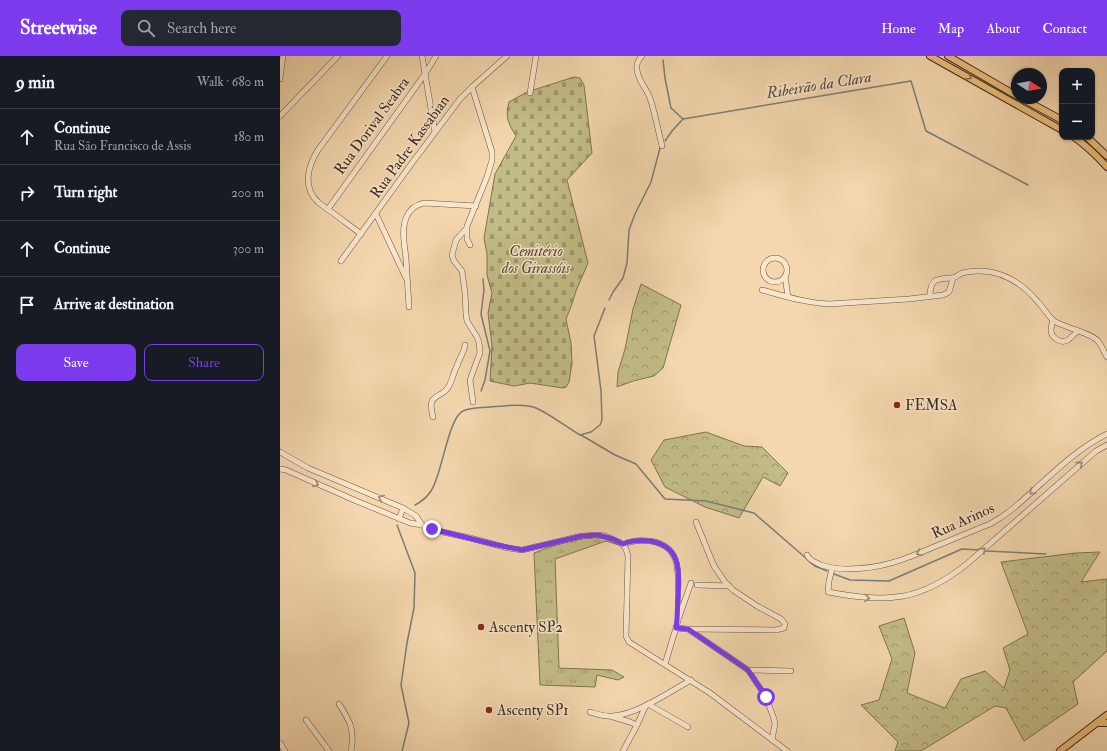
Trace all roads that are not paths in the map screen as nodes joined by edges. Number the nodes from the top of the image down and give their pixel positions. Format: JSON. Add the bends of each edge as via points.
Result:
{"nodes":[{"id":1,"x":283,"y":56,"type":"edge"},
{"id":2,"x":338,"y":56,"type":"edge"},
{"id":3,"x":387,"y":56,"type":"edge"},
{"id":4,"x":422,"y":56,"type":"edge"},
{"id":5,"x":436,"y":56,"type":"edge"},
{"id":6,"x":507,"y":56,"type":"edge"},
{"id":7,"x":536,"y":56,"type":"edge"},
{"id":8,"x":642,"y":56,"type":"edge"},
{"id":9,"x":948,"y":56,"type":"edge"},
{"id":10,"x":932,"y":57,"type":"edge"},
{"id":11,"x":425,"y":74,"type":"junction"},
{"id":12,"x":280,"y":79,"type":"edge"},
{"id":13,"x":472,"y":87,"type":"junction"},
{"id":14,"x":530,"y":92,"type":"dead end"},
{"id":15,"x":1011,"y":93,"type":"edge"},
{"id":16,"x":1032,"y":104,"type":"edge"},
{"id":17,"x":280,"y":116,"type":"edge"},
{"id":18,"x":1059,"y":118,"type":"edge"},
{"id":19,"x":1059,"y":128,"type":"edge"},
{"id":20,"x":435,"y":132,"type":"junction"},
{"id":21,"x":1078,"y":140,"type":"edge"},
{"id":22,"x":1090,"y":140,"type":"edge"},
{"id":23,"x":662,"y":146,"type":"dead end"},
{"id":24,"x":1107,"y":156,"type":"edge"},
{"id":25,"x":1107,"y":167,"type":"edge"},
{"id":26,"x":476,"y":206,"type":"junction"},
{"id":27,"x":328,"y":209,"type":"junction"},
{"id":28,"x":376,"y":214,"type":"junction"},
{"id":29,"x":466,"y":229,"type":"junction"},
{"id":30,"x":361,"y":234,"type":"junction"},
{"id":31,"x":470,"y":245,"type":"dead end"},
{"id":32,"x":342,"y":261,"type":"dead end"},
{"id":33,"x":785,"y":276,"type":"junction"},
{"id":34,"x":954,"y":278,"type":"junction"},
{"id":35,"x":407,"y":281,"type":"junction"},
{"id":36,"x":762,"y":290,"type":"dead end"},
{"id":37,"x":930,"y":296,"type":"junction"},
{"id":38,"x":788,"y":297,"type":"junction"},
{"id":39,"x":409,"y":306,"type":"dead end"},
{"id":40,"x":1053,"y":320,"type":"junction"},
{"id":41,"x":1077,"y":332,"type":"junction"},
{"id":42,"x":465,"y":345,"type":"dead end"},
{"id":43,"x":1107,"y":357,"type":"edge"},
{"id":44,"x":473,"y":402,"type":"dead end"},
{"id":45,"x":433,"y":417,"type":"dead end"},
{"id":46,"x":1107,"y":434,"type":"edge"},
{"id":47,"x":1107,"y":445,"type":"edge"},
{"id":48,"x":280,"y":452,"type":"edge"},
{"id":49,"x":280,"y":468,"type":"edge"},
{"id":50,"x":403,"y":508,"type":"junction"},
{"id":51,"x":399,"y":518,"type":"junction"},
{"id":52,"x":696,"y":522,"type":"dead end"},
{"id":53,"x":422,"y":525,"type":"junction"},
{"id":54,"x":623,"y":544,"type":"junction"},
{"id":55,"x":807,"y":555,"type":"dead end"},
{"id":56,"x":832,"y":569,"type":"junction"},
{"id":57,"x":690,"y":583,"type":"dead end"},
{"id":58,"x":697,"y":586,"type":"dead end"},
{"id":59,"x":729,"y":586,"type":"junction"},
{"id":60,"x":678,"y":620,"type":"junction"},
{"id":61,"x":676,"y":628,"type":"junction"},
{"id":62,"x":688,"y":629,"type":"junction"},
{"id":63,"x":665,"y":664,"type":"junction"},
{"id":64,"x":748,"y":670,"type":"junction"},
{"id":65,"x":791,"y":671,"type":"dead end"},
{"id":66,"x":691,"y":680,"type":"junction"},
{"id":67,"x":338,"y":704,"type":"dead end"},
{"id":68,"x":647,"y":705,"type":"junction"},
{"id":69,"x":590,"y":712,"type":"dead end"},
{"id":70,"x":1107,"y":715,"type":"edge"},
{"id":71,"x":610,"y":717,"type":"junction"},
{"id":72,"x":306,"y":720,"type":"dead end"},
{"id":73,"x":1107,"y":723,"type":"edge"},
{"id":74,"x":1097,"y":724,"type":"junction"},
{"id":75,"x":637,"y":725,"type":"junction"},
{"id":76,"x":688,"y":727,"type":"dead end"},
{"id":77,"x":772,"y":740,"type":"junction"},
{"id":78,"x":280,"y":743,"type":"edge"},
{"id":79,"x":286,"y":751,"type":"edge"},
{"id":80,"x":329,"y":751,"type":"edge"},
{"id":81,"x":351,"y":751,"type":"edge"},
{"id":82,"x":623,"y":751,"type":"edge"},
{"id":83,"x":787,"y":751,"type":"edge"},
{"id":84,"x":1060,"y":751,"type":"edge"}],
"edges":[{"from":1,"to":12,"type":"street"},
{"from":2,"to":17,"type":"street"},
{"from":3,"to":27,"type":"street","via":[[318,150],[310,166],[310,190],[318,202]]},
{"from":4,"to":11,"type":"street"},
{"from":5,"to":11,"type":"street","name":"Rua Dorival Seabra"},
{"from":6,"to":13,"type":"street","name":"Rua Padre Kassabian"},
{"from":7,"to":14,"type":"street"},
{"from":8,"to":23,"type":"street","via":[[637,63],[637,70],[650,98]]},
{"from":9,"to":15,"type":"main road"},
{"from":10,"to":19,"type":"main road","one_way":true},
{"from":11,"to":20,"type":"street"},
{"from":11,"to":27,"type":"street","name":"Rua Dorival Seabra"},
{"from":13,"to":20,"type":"street","name":"Rua Padre Kassabian","via":[[456,103]]},
{"from":13,"to":26,"type":"street","via":[[492,152],[490,167]]},
{"from":16,"to":18,"type":"main road"},
{"from":20,"to":28,"type":"street","name":"Rua Padre Kassabian"},
{"from":21,"to":25,"type":"main road"},
{"from":22,"to":24,"type":"main road"},
{"from":26,"to":29,"type":"street"},
{"from":26,"to":35,"type":"street","via":[[424,202],[414,207],[405,219],[404,225]]},
{"from":27,"to":30,"type":"street"},
{"from":28,"to":30,"type":"street","name":"Rua Padre Kassabian"},
{"from":28,"to":35,"type":"street"},
{"from":29,"to":31,"type":"street"},
{"from":29,"to":44,"type":"street","via":[[456,240],[452,255],[462,273],[467,321],[479,342],[480,353],[470,380]]},
{"from":30,"to":32,"type":"street","name":"Rua Padre Kassabian"},
{"from":33,"to":33,"type":"street","via":[[786,268],[779,259],[768,260],[764,265],[763,273],[771,282],[779,281]]},
{"from":33,"to":38,"type":"street"},
{"from":34,"to":37,"type":"street","via":[[949,292]]},
{"from":34,"to":37,"type":"street","via":[[938,279],[933,283]]},
{"from":34,"to":40,"type":"street","via":[[976,271],[1005,276],[1035,298]]},
{"from":35,"to":39,"type":"street"},
{"from":36,"to":38,"type":"street"},
{"from":37,"to":38,"type":"street","via":[[830,304]]},
{"from":40,"to":41,"type":"street"},
{"from":40,"to":41,"type":"street","via":[[1052,334],[1059,340],[1068,340]]},
{"from":41,"to":43,"type":"street","via":[[1096,339]]},
{"from":42,"to":45,"type":"street","via":[[448,388],[432,401]]},
{"from":46,"to":56,"type":"street","name":"Rua Arinos","one_way":true,"via":[[1085,447],[1014,508],[990,524],[884,565]]},
{"from":56,"to":47,"type":"street","name":"Rua Arinos","one_way":true,"via":[[828,592],[851,596],[902,596],[917,593],[937,584],[954,575],[1096,451]]},
{"from":50,"to":48,"type":"street","one_way":true,"via":[[308,468]]},
{"from":49,"to":51,"type":"street","one_way":true},
{"from":50,"to":51,"type":"street"},
{"from":50,"to":53,"type":"street","via":[[416,516]]},
{"from":51,"to":53,"type":"street"},
{"from":52,"to":59,"type":"street","via":[[714,566]]},
{"from":53,"to":54,"type":"street","via":[[522,550],[576,537],[598,535]]},
{"from":54,"to":60,"type":"street","via":[[637,540],[656,542],[669,548],[677,562]]},
{"from":54,"to":63,"type":"street","via":[[628,556],[627,639]]},
{"from":55,"to":56,"type":"street","name":"Rua Arinos","via":[[814,562]]},
{"from":57,"to":60,"type":"street"},
{"from":58,"to":59,"type":"street"},
{"from":59,"to":62,"type":"street","via":[[784,622],[784,628]]},
{"from":60,"to":61,"type":"street"},
{"from":61,"to":62,"type":"street"},
{"from":61,"to":63,"type":"street"},
{"from":62,"to":64,"type":"street"},
{"from":63,"to":66,"type":"street"},
{"from":64,"to":65,"type":"street"},
{"from":64,"to":77,"type":"street","via":[[772,712],[775,723]]},
{"from":66,"to":68,"type":"street"},
{"from":66,"to":77,"type":"street"},
{"from":67,"to":81,"type":"street","via":[[353,732]]},
{"from":68,"to":71,"type":"street"},
{"from":68,"to":75,"type":"street"},
{"from":68,"to":76,"type":"street"},
{"from":69,"to":71,"type":"street"},
{"from":70,"to":74,"type":"main road"},
{"from":71,"to":75,"type":"street"},
{"from":72,"to":80,"type":"street"},
{"from":73,"to":74,"type":"main road"},
{"from":74,"to":84,"type":"main road"},
{"from":75,"to":82,"type":"street"},
{"from":77,"to":83,"type":"street"},
{"from":78,"to":79,"type":"street"}]}
